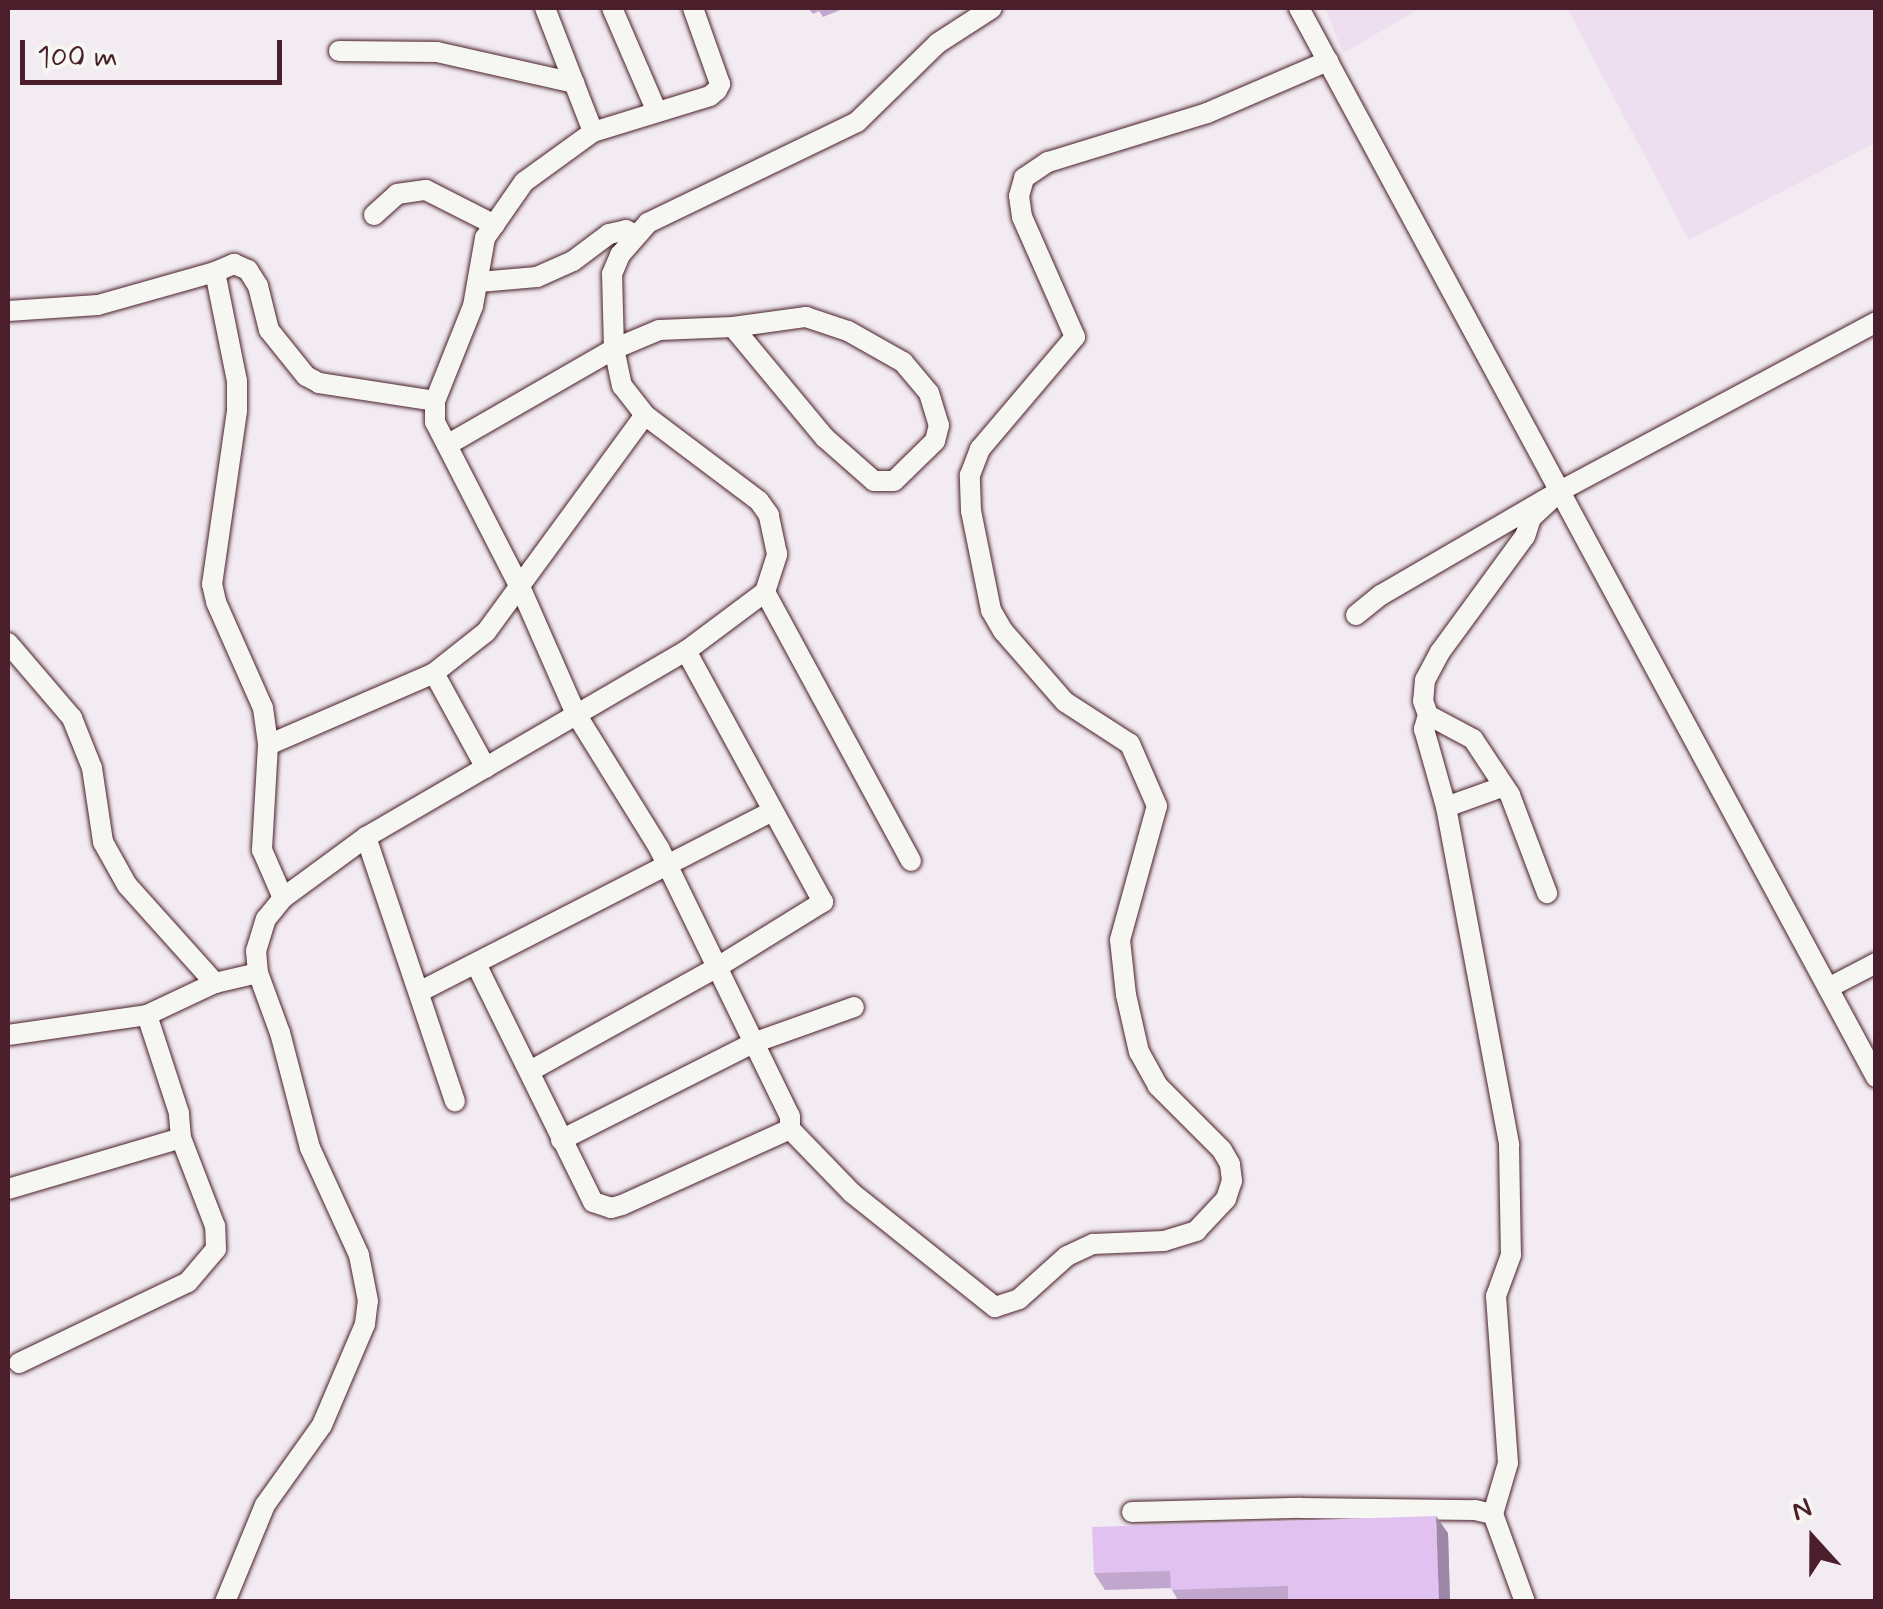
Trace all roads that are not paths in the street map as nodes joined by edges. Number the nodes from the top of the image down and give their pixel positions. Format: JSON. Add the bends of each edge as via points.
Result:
{"nodes":[{"id":1,"x":545,"y":8,"type":"edge"},
{"id":2,"x":612,"y":8,"type":"edge"},
{"id":3,"x":693,"y":8,"type":"edge"},
{"id":4,"x":992,"y":8,"type":"edge"},
{"id":5,"x":1299,"y":8,"type":"edge"},
{"id":6,"x":339,"y":51,"type":"dead end"},
{"id":7,"x":1328,"y":61,"type":"junction"},
{"id":8,"x":574,"y":83,"type":"junction"},
{"id":9,"x":657,"y":112,"type":"junction"},
{"id":10,"x":594,"y":132,"type":"junction"},
{"id":11,"x":374,"y":216,"type":"dead end"},
{"id":12,"x":494,"y":225,"type":"junction"},
{"id":13,"x":634,"y":234,"type":"junction"},
{"id":14,"x":215,"y":272,"type":"junction"},
{"id":15,"x":478,"y":282,"type":"junction"},
{"id":16,"x":8,"y":312,"type":"edge"},
{"id":17,"x":1876,"y":322,"type":"edge"},
{"id":18,"x":734,"y":327,"type":"junction"},
{"id":19,"x":614,"y":348,"type":"junction"},
{"id":20,"x":435,"y":401,"type":"junction"},
{"id":21,"x":645,"y":415,"type":"junction"},
{"id":22,"x":447,"y":445,"type":"junction"},
{"id":23,"x":1560,"y":491,"type":"junction"},
{"id":24,"x":521,"y":589,"type":"junction"},
{"id":25,"x":764,"y":592,"type":"junction"},
{"id":26,"x":1356,"y":614,"type":"dead end"},
{"id":27,"x":8,"y":643,"type":"edge"},
{"id":28,"x":686,"y":651,"type":"junction"},
{"id":29,"x":434,"y":673,"type":"junction"},
{"id":30,"x":576,"y":714,"type":"junction"},
{"id":31,"x":1428,"y":715,"type":"junction"},
{"id":32,"x":268,"y":745,"type":"junction"},
{"id":33,"x":486,"y":768,"type":"junction"},
{"id":34,"x":1502,"y":787,"type":"junction"},
{"id":35,"x":1446,"y":807,"type":"junction"},
{"id":36,"x":772,"y":811,"type":"junction"},
{"id":37,"x":366,"y":837,"type":"junction"},
{"id":38,"x":911,"y":861,"type":"dead end"},
{"id":39,"x":666,"y":864,"type":"junction"},
{"id":40,"x":1548,"y":893,"type":"dead end"},
{"id":41,"x":283,"y":898,"type":"junction"},
{"id":42,"x":1876,"y":963,"type":"edge"},
{"id":43,"x":477,"y":966,"type":"junction"},
{"id":44,"x":716,"y":968,"type":"junction"},
{"id":45,"x":258,"y":973,"type":"junction"},
{"id":46,"x":215,"y":982,"type":"junction"},
{"id":47,"x":1828,"y":988,"type":"junction"},
{"id":48,"x":418,"y":992,"type":"junction"},
{"id":49,"x":854,"y":1007,"type":"dead end"},
{"id":50,"x":148,"y":1015,"type":"junction"},
{"id":51,"x":8,"y":1035,"type":"edge"},
{"id":52,"x":753,"y":1043,"type":"junction"},
{"id":53,"x":530,"y":1071,"type":"junction"},
{"id":54,"x":1876,"y":1077,"type":"edge"},
{"id":55,"x":456,"y":1101,"type":"dead end"},
{"id":56,"x":790,"y":1129,"type":"junction"},
{"id":57,"x":181,"y":1138,"type":"junction"},
{"id":58,"x":562,"y":1140,"type":"junction"},
{"id":59,"x":8,"y":1189,"type":"edge"},
{"id":60,"x":19,"y":1362,"type":"dead end"},
{"id":61,"x":1132,"y":1512,"type":"dead end"},
{"id":62,"x":1493,"y":1514,"type":"junction"},
{"id":63,"x":225,"y":1602,"type":"edge"},
{"id":64,"x":1525,"y":1602,"type":"edge"}],
"edges":[{"from":1,"to":8,"type":"street"},
{"from":2,"to":9,"type":"street"},
{"from":3,"to":9,"type":"street","via":[[720,84],[710,96]]},
{"from":4,"to":13,"type":"street","via":[[938,43],[857,122]]},
{"from":5,"to":7,"type":"street"},
{"from":6,"to":8,"type":"street","via":[[437,52]]},
{"from":7,"to":23,"type":"street"},
{"from":7,"to":56,"type":"street","via":[[1208,114],[1048,162],[1024,178],[1022,218],[1074,337],[980,449],[970,475],[991,610],[1066,702],[1130,744],[1157,806],[1120,940],[1126,994],[1139,1052],[1158,1086],[1230,1164],[1226,1200],[1196,1231],[1164,1241],[1093,1244],[1067,1256],[1019,1299],[995,1307],[852,1194]]},
{"from":8,"to":10,"type":"street"},
{"from":9,"to":10,"type":"street"},
{"from":10,"to":12,"type":"street","via":[[524,182]]},
{"from":11,"to":12,"type":"street","via":[[397,194],[426,190]]},
{"from":12,"to":15,"type":"street"},
{"from":13,"to":15,"type":"street","via":[[610,234],[537,277]]},
{"from":13,"to":19,"type":"street","via":[[612,274]]},
{"from":14,"to":16,"type":"street","via":[[98,305]]},
{"from":14,"to":20,"type":"street","via":[[234,264],[248,270],[269,330],[306,376]]},
{"from":14,"to":32,"type":"street","via":[[237,411],[212,584],[263,708]]},
{"from":15,"to":20,"type":"street"},
{"from":17,"to":23,"type":"street"},
{"from":18,"to":18,"type":"street","via":[[806,317],[888,350],[929,393],[939,424],[935,441],[894,481],[874,481],[826,438]]},
{"from":18,"to":19,"type":"street","via":[[659,330]]},
{"from":19,"to":21,"type":"street","via":[[622,386]]},
{"from":19,"to":22,"type":"street"},
{"from":20,"to":22,"type":"street","via":[[435,422]]},
{"from":21,"to":24,"type":"street"},
{"from":21,"to":25,"type":"street","via":[[769,515],[778,554]]},
{"from":22,"to":24,"type":"street"},
{"from":23,"to":26,"type":"street"},
{"from":23,"to":31,"type":"street","via":[[1531,518],[1525,536],[1440,652],[1425,680]]},
{"from":23,"to":47,"type":"street"},
{"from":24,"to":29,"type":"street","via":[[486,632]]},
{"from":24,"to":30,"type":"street"},
{"from":25,"to":28,"type":"street"},
{"from":25,"to":38,"type":"street"},
{"from":27,"to":46,"type":"street","via":[[78,730],[112,864]]},
{"from":28,"to":30,"type":"street"},
{"from":28,"to":36,"type":"street"},
{"from":29,"to":32,"type":"street"},
{"from":29,"to":33,"type":"street"},
{"from":30,"to":33,"type":"street"},
{"from":30,"to":39,"type":"street"},
{"from":31,"to":34,"type":"street","via":[[1473,739]]},
{"from":31,"to":35,"type":"street","via":[[1424,729]]},
{"from":32,"to":41,"type":"street","via":[[262,850]]},
{"from":33,"to":37,"type":"street"},
{"from":34,"to":35,"type":"street"},
{"from":34,"to":40,"type":"street"},
{"from":35,"to":62,"type":"street","via":[[1509,1145],[1510,1255],[1496,1296],[1508,1464]]},
{"from":36,"to":39,"type":"street"},
{"from":36,"to":44,"type":"street","via":[[823,902]]},
{"from":37,"to":41,"type":"street"},
{"from":37,"to":48,"type":"street"},
{"from":39,"to":43,"type":"street"},
{"from":39,"to":44,"type":"street"},
{"from":41,"to":45,"type":"street","via":[[260,931]]},
{"from":42,"to":47,"type":"street"},
{"from":43,"to":48,"type":"street"},
{"from":43,"to":53,"type":"street"},
{"from":44,"to":52,"type":"street"},
{"from":44,"to":53,"type":"street"},
{"from":45,"to":46,"type":"street"},
{"from":45,"to":63,"type":"street","via":[[310,1148],[359,1255],[368,1301],[365,1324],[322,1425],[264,1505]]},
{"from":46,"to":50,"type":"street"},
{"from":47,"to":54,"type":"street"},
{"from":48,"to":55,"type":"street"},
{"from":49,"to":52,"type":"street"},
{"from":50,"to":51,"type":"street"},
{"from":50,"to":57,"type":"street"},
{"from":52,"to":56,"type":"street","via":[[790,1116]]},
{"from":52,"to":58,"type":"street"},
{"from":53,"to":58,"type":"street"},
{"from":56,"to":58,"type":"street","via":[[611,1208],[587,1196]]},
{"from":57,"to":59,"type":"street"},
{"from":57,"to":60,"type":"street","via":[[215,1226],[216,1249],[188,1282]]},
{"from":61,"to":62,"type":"street"},
{"from":62,"to":64,"type":"street"}]}
